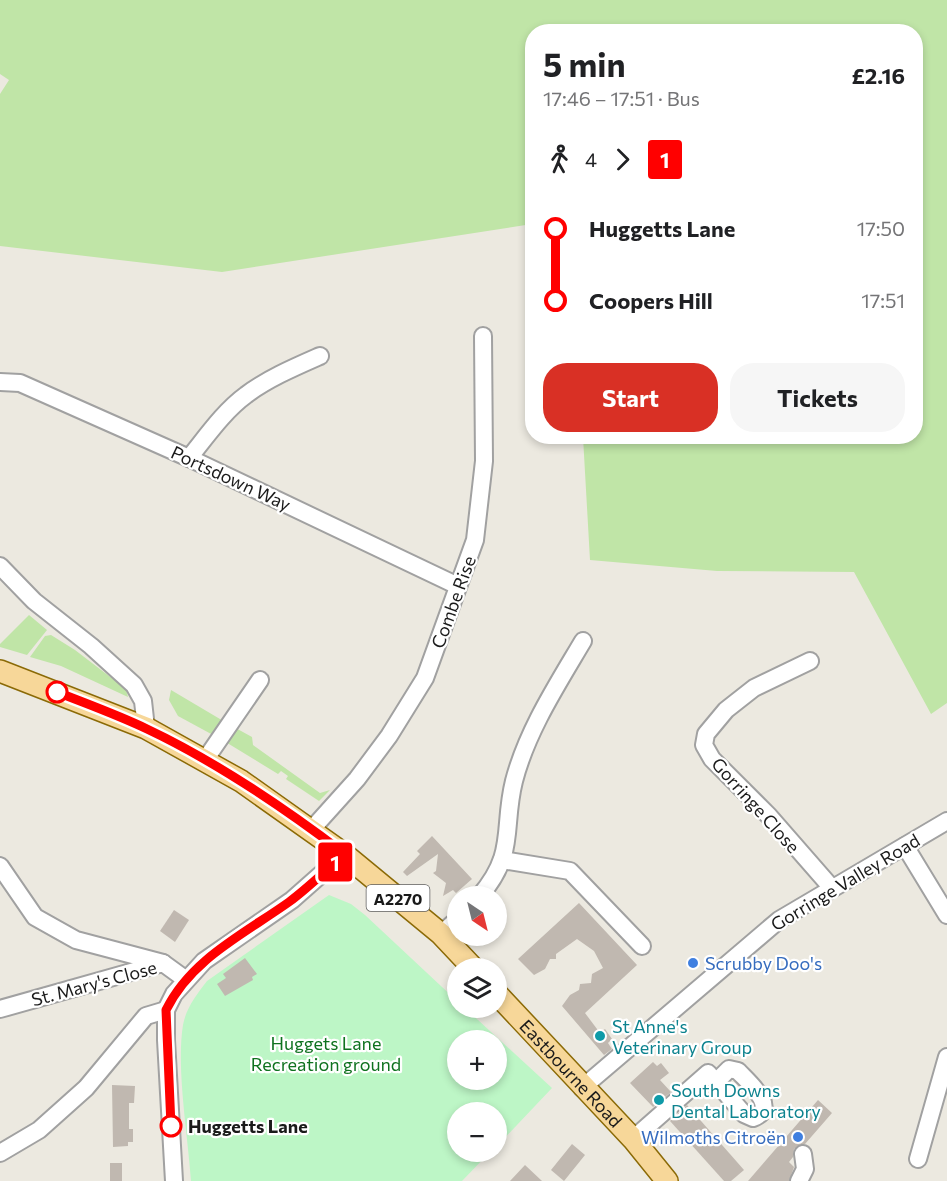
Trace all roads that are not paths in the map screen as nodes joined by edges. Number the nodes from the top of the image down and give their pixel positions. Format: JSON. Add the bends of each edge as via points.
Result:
{"nodes":[{"id":1,"x":483,"y":336,"type":"dead end"},
{"id":2,"x":320,"y":356,"type":"dead end"},
{"id":3,"x":0,"y":382,"type":"edge"},
{"id":4,"x":189,"y":458,"type":"junction"},
{"id":5,"x":0,"y":566,"type":"edge"},
{"id":6,"x":458,"y":586,"type":"junction"},
{"id":7,"x":583,"y":641,"type":"dead end"},
{"id":8,"x":810,"y":661,"type":"dead end"},
{"id":9,"x":0,"y":671,"type":"edge"},
{"id":10,"x":260,"y":680,"type":"dead end"},
{"id":11,"x":146,"y":728,"type":"junction"},
{"id":12,"x":205,"y":760,"type":"junction"},
{"id":13,"x":947,"y":821,"type":"edge"},
{"id":14,"x":312,"y":829,"type":"junction"},
{"id":15,"x":905,"y":846,"type":"junction"},
{"id":16,"x":345,"y":854,"type":"junction"},
{"id":17,"x":502,"y":860,"type":"junction"},
{"id":18,"x":0,"y":866,"type":"edge"},
{"id":19,"x":486,"y":886,"type":"edge"},
{"id":20,"x":831,"y":887,"type":"junction"},
{"id":21,"x":947,"y":915,"type":"edge"},
{"id":22,"x":447,"y":929,"type":"edge"},
{"id":23,"x":441,"y":934,"type":"junction"},
{"id":24,"x":642,"y":946,"type":"dead end"},
{"id":25,"x":464,"y":958,"type":"edge"},
{"id":26,"x":163,"y":963,"type":"junction"},
{"id":27,"x":185,"y":979,"type":"junction"},
{"id":28,"x":507,"y":1005,"type":"edge"},
{"id":29,"x":0,"y":1009,"type":"edge"},
{"id":30,"x":166,"y":1010,"type":"junction"},
{"id":31,"x":947,"y":1057,"type":"edge"},
{"id":32,"x":716,"y":1082,"type":"dead end"},
{"id":33,"x":582,"y":1088,"type":"junction"},
{"id":34,"x":633,"y":1139,"type":"junction"},
{"id":35,"x":0,"y":1153,"type":"edge"},
{"id":36,"x":803,"y":1154,"type":"dead end"},
{"id":37,"x":918,"y":1160,"type":"dead end"},
{"id":38,"x":174,"y":1181,"type":"edge"},
{"id":39,"x":667,"y":1181,"type":"edge"},
{"id":40,"x":799,"y":1181,"type":"edge"}],
"edges":[{"from":1,"to":6,"type":"street","name":"Combe Rise","via":[[484,461],[475,540]]},
{"from":2,"to":4,"type":"street","via":[[245,396]]},
{"from":3,"to":4,"type":"street","name":"Portsdown Way","via":[[20,383]]},
{"from":4,"to":6,"type":"street","name":"Portsdown Way"},
{"from":5,"to":11,"type":"street","via":[[34,601],[134,685],[143,701]]},
{"from":6,"to":14,"type":"street","name":"Combe Rise","via":[[425,678],[357,779]]},
{"from":7,"to":17,"type":"street","via":[[547,701],[525,748],[513,782]]},
{"from":8,"to":20,"type":"street","name":"Gorringe Close","via":[[754,688],[735,703],[706,734],[705,745],[712,759]]},
{"from":9,"to":11,"type":"main road","number":"A2270"},
{"from":10,"to":12,"type":"street"},
{"from":11,"to":12,"type":"main road","number":"A2270"},
{"from":12,"to":14,"type":"main road","number":"A2270"},
{"from":13,"to":15,"type":"street","name":"Gorringe Valley Road"},
{"from":14,"to":16,"type":"main road","number":"A2270"},
{"from":15,"to":20,"type":"street","name":"Gorringe Valley Road"},
{"from":15,"to":21,"type":"street"},
{"from":16,"to":23,"type":"main road","number":"A2270"},
{"from":16,"to":27,"type":"street","via":[[292,900],[204,961]]},
{"from":17,"to":19,"type":"street"},
{"from":17,"to":24,"type":"street","via":[[570,871]]},
{"from":18,"to":26,"type":"street","via":[[35,917],[76,939]]},
{"from":20,"to":33,"type":"street","name":"Gorringe Valley Road","via":[[779,920]]},
{"from":22,"to":23,"type":"street"},
{"from":23,"to":25,"type":"main road","number":"A2270"},
{"from":26,"to":27,"type":"street","name":"St. Mary's Close"},
{"from":26,"to":29,"type":"street","name":"St. Mary's Close"},
{"from":27,"to":30,"type":"street"},
{"from":28,"to":33,"type":"main road","name":"Eastbourne Road"},
{"from":30,"to":35,"type":"street","via":[[146,1016],[86,1089],[39,1130]]},
{"from":30,"to":38,"type":"street"},
{"from":31,"to":37,"type":"street"},
{"from":32,"to":34,"type":"street","via":[[708,1072]]},
{"from":33,"to":34,"type":"main road","name":"Eastbourne Road"},
{"from":34,"to":39,"type":"main road","name":"Eastbourne Road"},
{"from":36,"to":40,"type":"street","via":[[805,1169]]}]}
